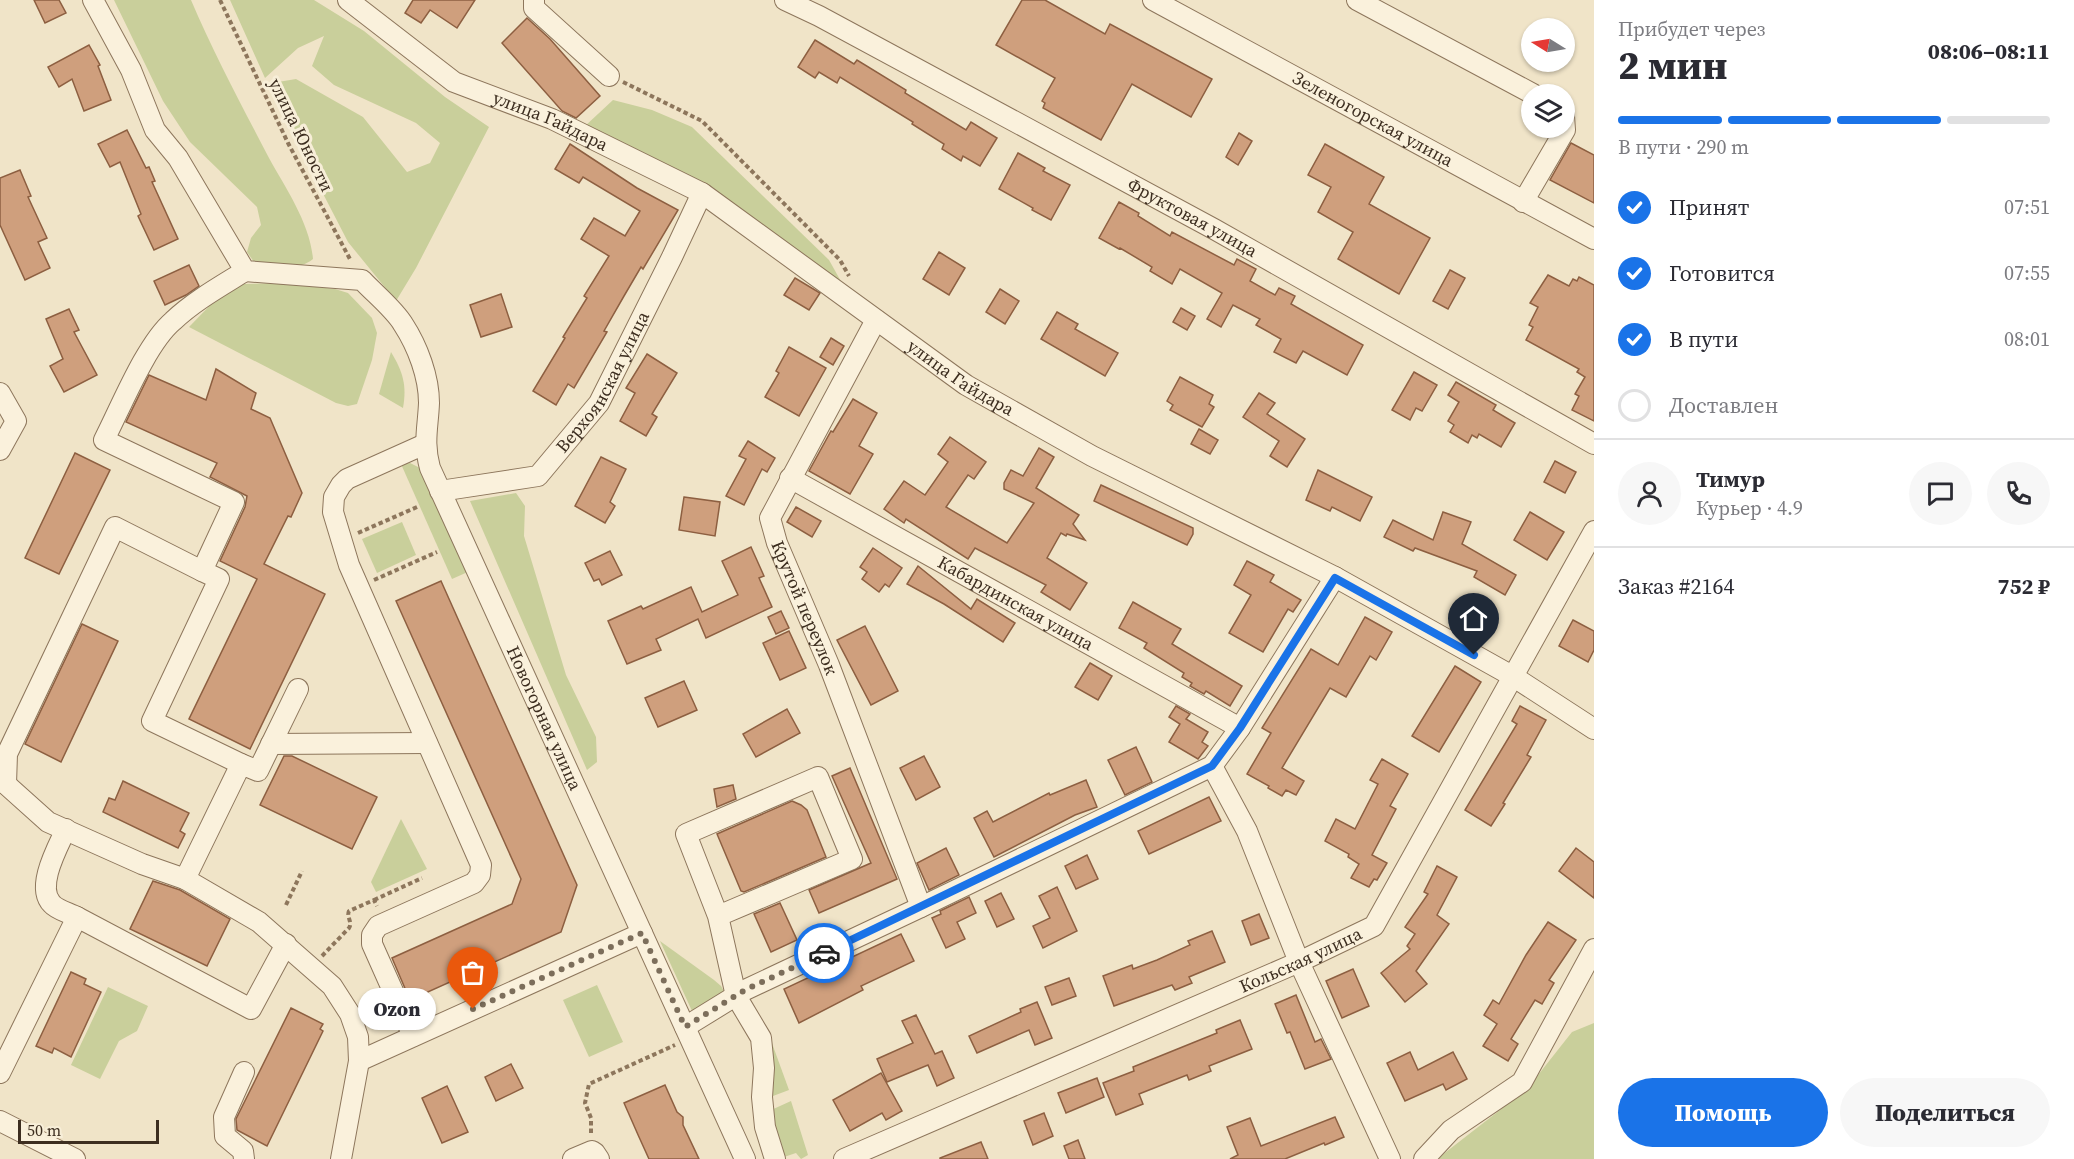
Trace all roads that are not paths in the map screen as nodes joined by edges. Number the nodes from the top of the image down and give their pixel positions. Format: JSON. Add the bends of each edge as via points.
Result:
{"nodes":[{"id":1,"x":93,"y":0,"type":"edge"},
{"id":2,"x":348,"y":0,"type":"edge"},
{"id":3,"x":534,"y":0,"type":"edge"},
{"id":4,"x":785,"y":0,"type":"edge"},
{"id":5,"x":1153,"y":0,"type":"edge"},
{"id":6,"x":1357,"y":0,"type":"edge"},
{"id":7,"x":609,"y":75,"type":"road end"},
{"id":8,"x":1521,"y":88,"type":"edge"},
{"id":9,"x":1560,"y":138,"type":"edge"},
{"id":10,"x":702,"y":193,"type":"junction"},
{"id":11,"x":1524,"y":202,"type":"junction"},
{"id":12,"x":1594,"y":239,"type":"edge"},
{"id":13,"x":245,"y":271,"type":"junction"},
{"id":14,"x":876,"y":320,"type":"junction"},
{"id":15,"x":0,"y":393,"type":"edge"},
{"id":16,"x":425,"y":444,"type":"junction"},
{"id":17,"x":1594,"y":444,"type":"edge"},
{"id":18,"x":0,"y":450,"type":"edge"},
{"id":19,"x":790,"y":478,"type":"junction"},
{"id":20,"x":440,"y":491,"type":"junction"},
{"id":21,"x":1594,"y":531,"type":"edge"},
{"id":22,"x":202,"y":571,"type":"junction"},
{"id":23,"x":1335,"y":578,"type":"junction"},
{"id":24,"x":1514,"y":677,"type":"junction"},
{"id":25,"x":298,"y":689,"type":"dead end"},
{"id":26,"x":1240,"y":728,"type":"junction"},
{"id":27,"x":1594,"y":729,"type":"edge"},
{"id":28,"x":427,"y":743,"type":"junction"},
{"id":29,"x":271,"y":744,"type":"junction"},
{"id":30,"x":241,"y":764,"type":"junction"},
{"id":31,"x":1212,"y":766,"type":"junction"},
{"id":32,"x":3,"y":782,"type":"edge"},
{"id":33,"x":66,"y":829,"type":"junction"},
{"id":34,"x":185,"y":879,"type":"junction"},
{"id":35,"x":921,"y":907,"type":"junction"},
{"id":36,"x":718,"y":916,"type":"junction"},
{"id":37,"x":77,"y":917,"type":"junction"},
{"id":38,"x":642,"y":933,"type":"junction"},
{"id":39,"x":286,"y":944,"type":"junction"},
{"id":40,"x":1594,"y":949,"type":"edge"},
{"id":41,"x":1299,"y":962,"type":"junction"},
{"id":42,"x":735,"y":996,"type":"junction"},
{"id":43,"x":683,"y":1034,"type":"junction"},
{"id":44,"x":413,"y":1036,"type":"junction"},
{"id":45,"x":359,"y":1061,"type":"junction"},
{"id":46,"x":244,"y":1072,"type":"dead end"},
{"id":47,"x":0,"y":1073,"type":"edge"},
{"id":48,"x":0,"y":1121,"type":"edge"},
{"id":49,"x":75,"y":1159,"type":"edge"},
{"id":50,"x":244,"y":1159,"type":"edge"},
{"id":51,"x":341,"y":1159,"type":"edge"},
{"id":52,"x":745,"y":1159,"type":"edge"},
{"id":53,"x":775,"y":1159,"type":"edge"},
{"id":54,"x":844,"y":1159,"type":"edge"},
{"id":55,"x":1390,"y":1159,"type":"edge"},
{"id":56,"x":1424,"y":1159,"type":"edge"}],
"edges":[{"from":1,"to":13,"type":"street","via":[[131,70],[155,130],[178,158]]},
{"from":2,"to":10,"type":"street","name":"улица Гайдара","via":[[454,82],[552,119]]},
{"from":3,"to":7,"type":"street","via":[[534,8]]},
{"from":4,"to":17,"type":"street","name":"Фруктовая улица","via":[[1214,229]]},
{"from":5,"to":11,"type":"street","name":"Зеленогорская улица"},
{"from":6,"to":8,"type":"street"},
{"from":9,"to":11,"type":"street"},
{"from":10,"to":14,"type":"street","name":"улица Гайдара"},
{"from":10,"to":20,"type":"street","name":"Верхоянская улица","via":[[599,403],[538,476]]},
{"from":11,"to":12,"type":"street","name":"Зеленогорская улица"},
{"from":13,"to":16,"type":"street","name":"Новогорная улица","via":[[362,280],[403,323],[425,371],[429,404]]},
{"from":13,"to":22,"type":"street","via":[[172,322],[139,371],[104,440],[234,502]]},
{"from":14,"to":19,"type":"street","name":"Крутой переулок"},
{"from":14,"to":23,"type":"street","name":"улица Гайдара","via":[[966,385],[1082,451]]},
{"from":15,"to":18,"type":"street","via":[[16,421]]},
{"from":16,"to":20,"type":"street","name":"Новогорная улица"},
{"from":16,"to":28,"type":"street","via":[[347,479],[334,497],[333,512],[357,588]]},
{"from":19,"to":26,"type":"street","name":"Кабардинская улица"},
{"from":19,"to":35,"type":"street","name":"Крутой переулок","via":[[770,518],[777,543],[829,665]]},
{"from":20,"to":38,"type":"street","name":"Новогорная улица"},
{"from":21,"to":24,"type":"street","name":"Кольская улица"},
{"from":22,"to":30,"type":"street","via":[[219,579],[152,721]]},
{"from":22,"to":32,"type":"street","via":[[115,527],[7,754]]},
{"from":23,"to":24,"type":"street","name":"улица Гайдара"},
{"from":23,"to":26,"type":"street"},
{"from":24,"to":27,"type":"street","name":"улица Гайдара"},
{"from":24,"to":41,"type":"street","name":"Кольская улица","via":[[1374,926]]},
{"from":25,"to":29,"type":"street"},
{"from":26,"to":31,"type":"street"},
{"from":28,"to":29,"type":"street"},
{"from":28,"to":44,"type":"street","via":[[481,870],[474,883],[373,931],[372,944]]},
{"from":29,"to":30,"type":"street","via":[[258,771]]},
{"from":30,"to":34,"type":"street"},
{"from":31,"to":35,"type":"street"},
{"from":31,"to":41,"type":"street","via":[[1247,831]]},
{"from":32,"to":33,"type":"street","via":[[48,822]]},
{"from":33,"to":34,"type":"street"},
{"from":33,"to":37,"type":"street","via":[[46,877],[46,891],[52,904]]},
{"from":34,"to":39,"type":"street","via":[[259,922]]},
{"from":35,"to":42,"type":"street"},
{"from":36,"to":36,"type":"street","via":[[852,859],[818,777],[686,834]]},
{"from":36,"to":42,"type":"street"},
{"from":37,"to":39,"type":"street","via":[[251,1009]]},
{"from":37,"to":47,"type":"street"},
{"from":38,"to":43,"type":"street","name":"Новогорная улица"},
{"from":38,"to":44,"type":"street"},
{"from":39,"to":45,"type":"street","via":[[332,986],[350,1014],[358,1037]]},
{"from":40,"to":56,"type":"street","via":[[1522,1082],[1451,1130]]},
{"from":41,"to":54,"type":"street","name":"Кольская улица"},
{"from":41,"to":55,"type":"street"},
{"from":42,"to":43,"type":"street"},
{"from":42,"to":53,"type":"street","via":[[760,1038],[765,1127]]},
{"from":43,"to":52,"type":"street","name":"Новогорная улица"},
{"from":44,"to":45,"type":"street"},
{"from":45,"to":51,"type":"street"},
{"from":46,"to":50,"type":"street","via":[[224,1117],[225,1137],[243,1151]]},
{"from":48,"to":49,"type":"street"}]}
